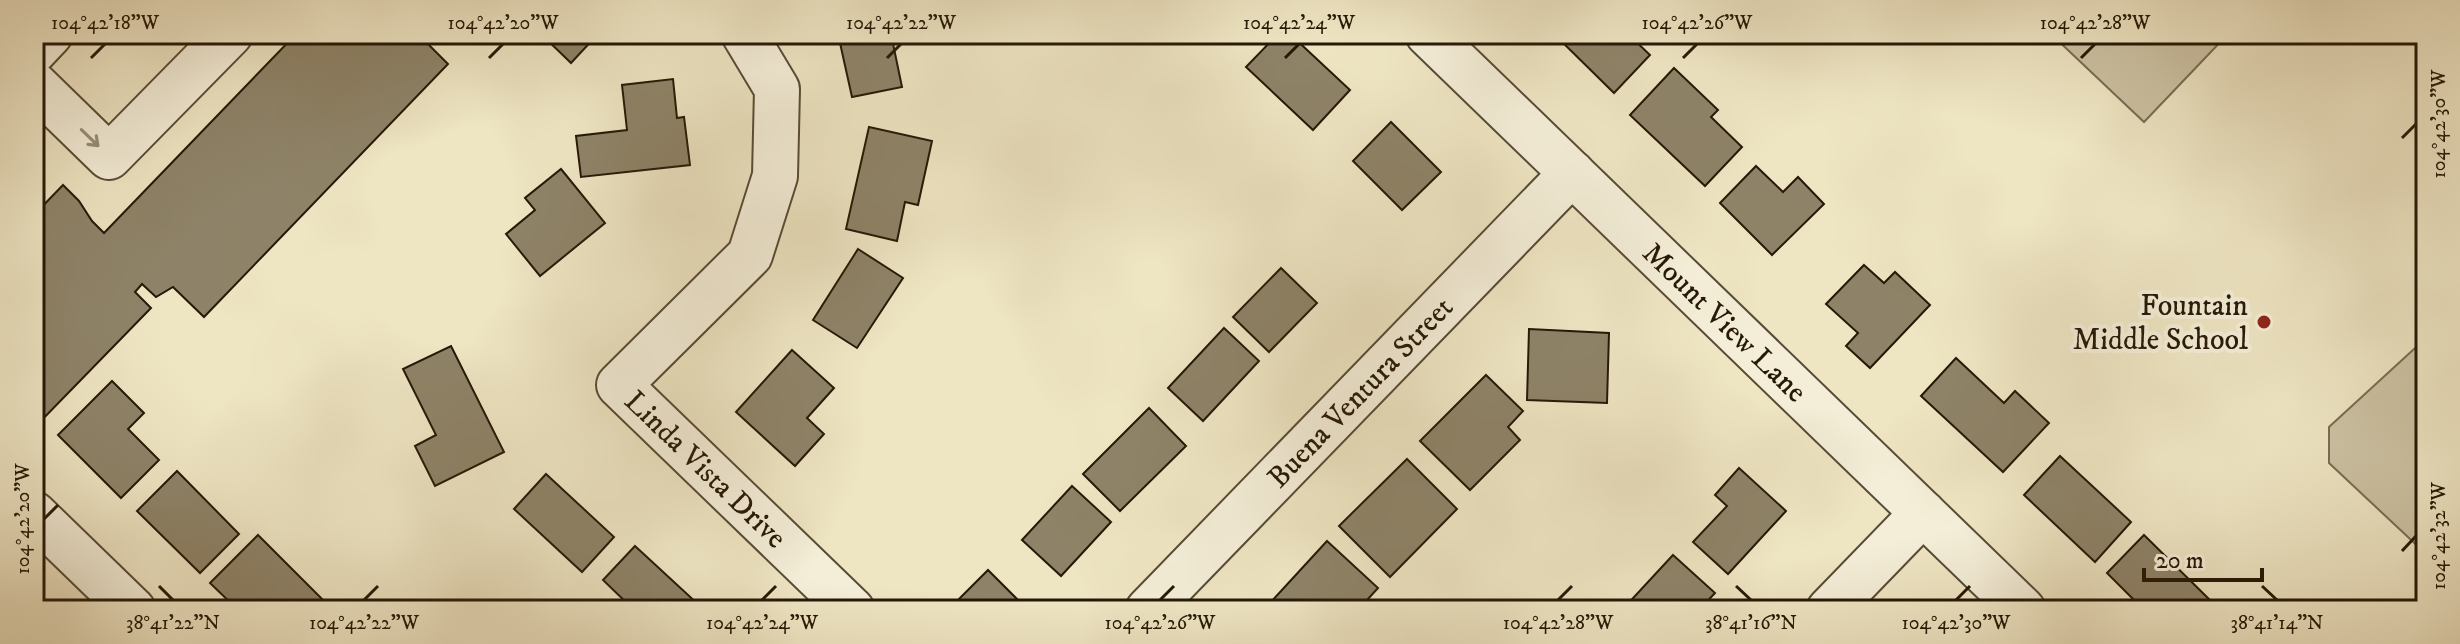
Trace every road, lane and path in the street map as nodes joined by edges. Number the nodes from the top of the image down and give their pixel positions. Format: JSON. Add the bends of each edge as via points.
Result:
{"nodes":[{"id":1,"x":50,"y":34,"type":"edge"},
{"id":2,"x":230,"y":34,"type":"edge"},
{"id":3,"x":744,"y":34,"type":"edge"},
{"id":4,"x":1428,"y":34,"type":"edge"},
{"id":5,"x":34,"y":51,"type":"edge"},
{"id":6,"x":34,"y":84,"type":"edge"},
{"id":7,"x":1572,"y":173,"type":"junction"},
{"id":8,"x":1923,"y":513,"type":"junction"},
{"id":9,"x":34,"y":514,"type":"edge"},
{"id":10,"x":133,"y":610,"type":"edge"},
{"id":11,"x":852,"y":610,"type":"edge"},
{"id":12,"x":1148,"y":610,"type":"edge"},
{"id":13,"x":1829,"y":610,"type":"edge"},
{"id":14,"x":2023,"y":610,"type":"edge"}],
"edges":[{"from":1,"to":5,"type":"street"},
{"from":6,"to":2,"type":"street","one_way":true,"via":[[109,157]]},
{"from":3,"to":11,"type":"street","name":"Linda Vista Drive","via":[[777,89],[775,176],[750,255],[619,385]]},
{"from":4,"to":7,"type":"street","name":"Mount View Lane"},
{"from":7,"to":8,"type":"street","name":"Mount View Lane"},
{"from":7,"to":12,"type":"street","name":"Buena Ventura Street"},
{"from":8,"to":13,"type":"street"},
{"from":8,"to":14,"type":"street","name":"Mount View Lane"},
{"from":9,"to":10,"type":"street"}]}
